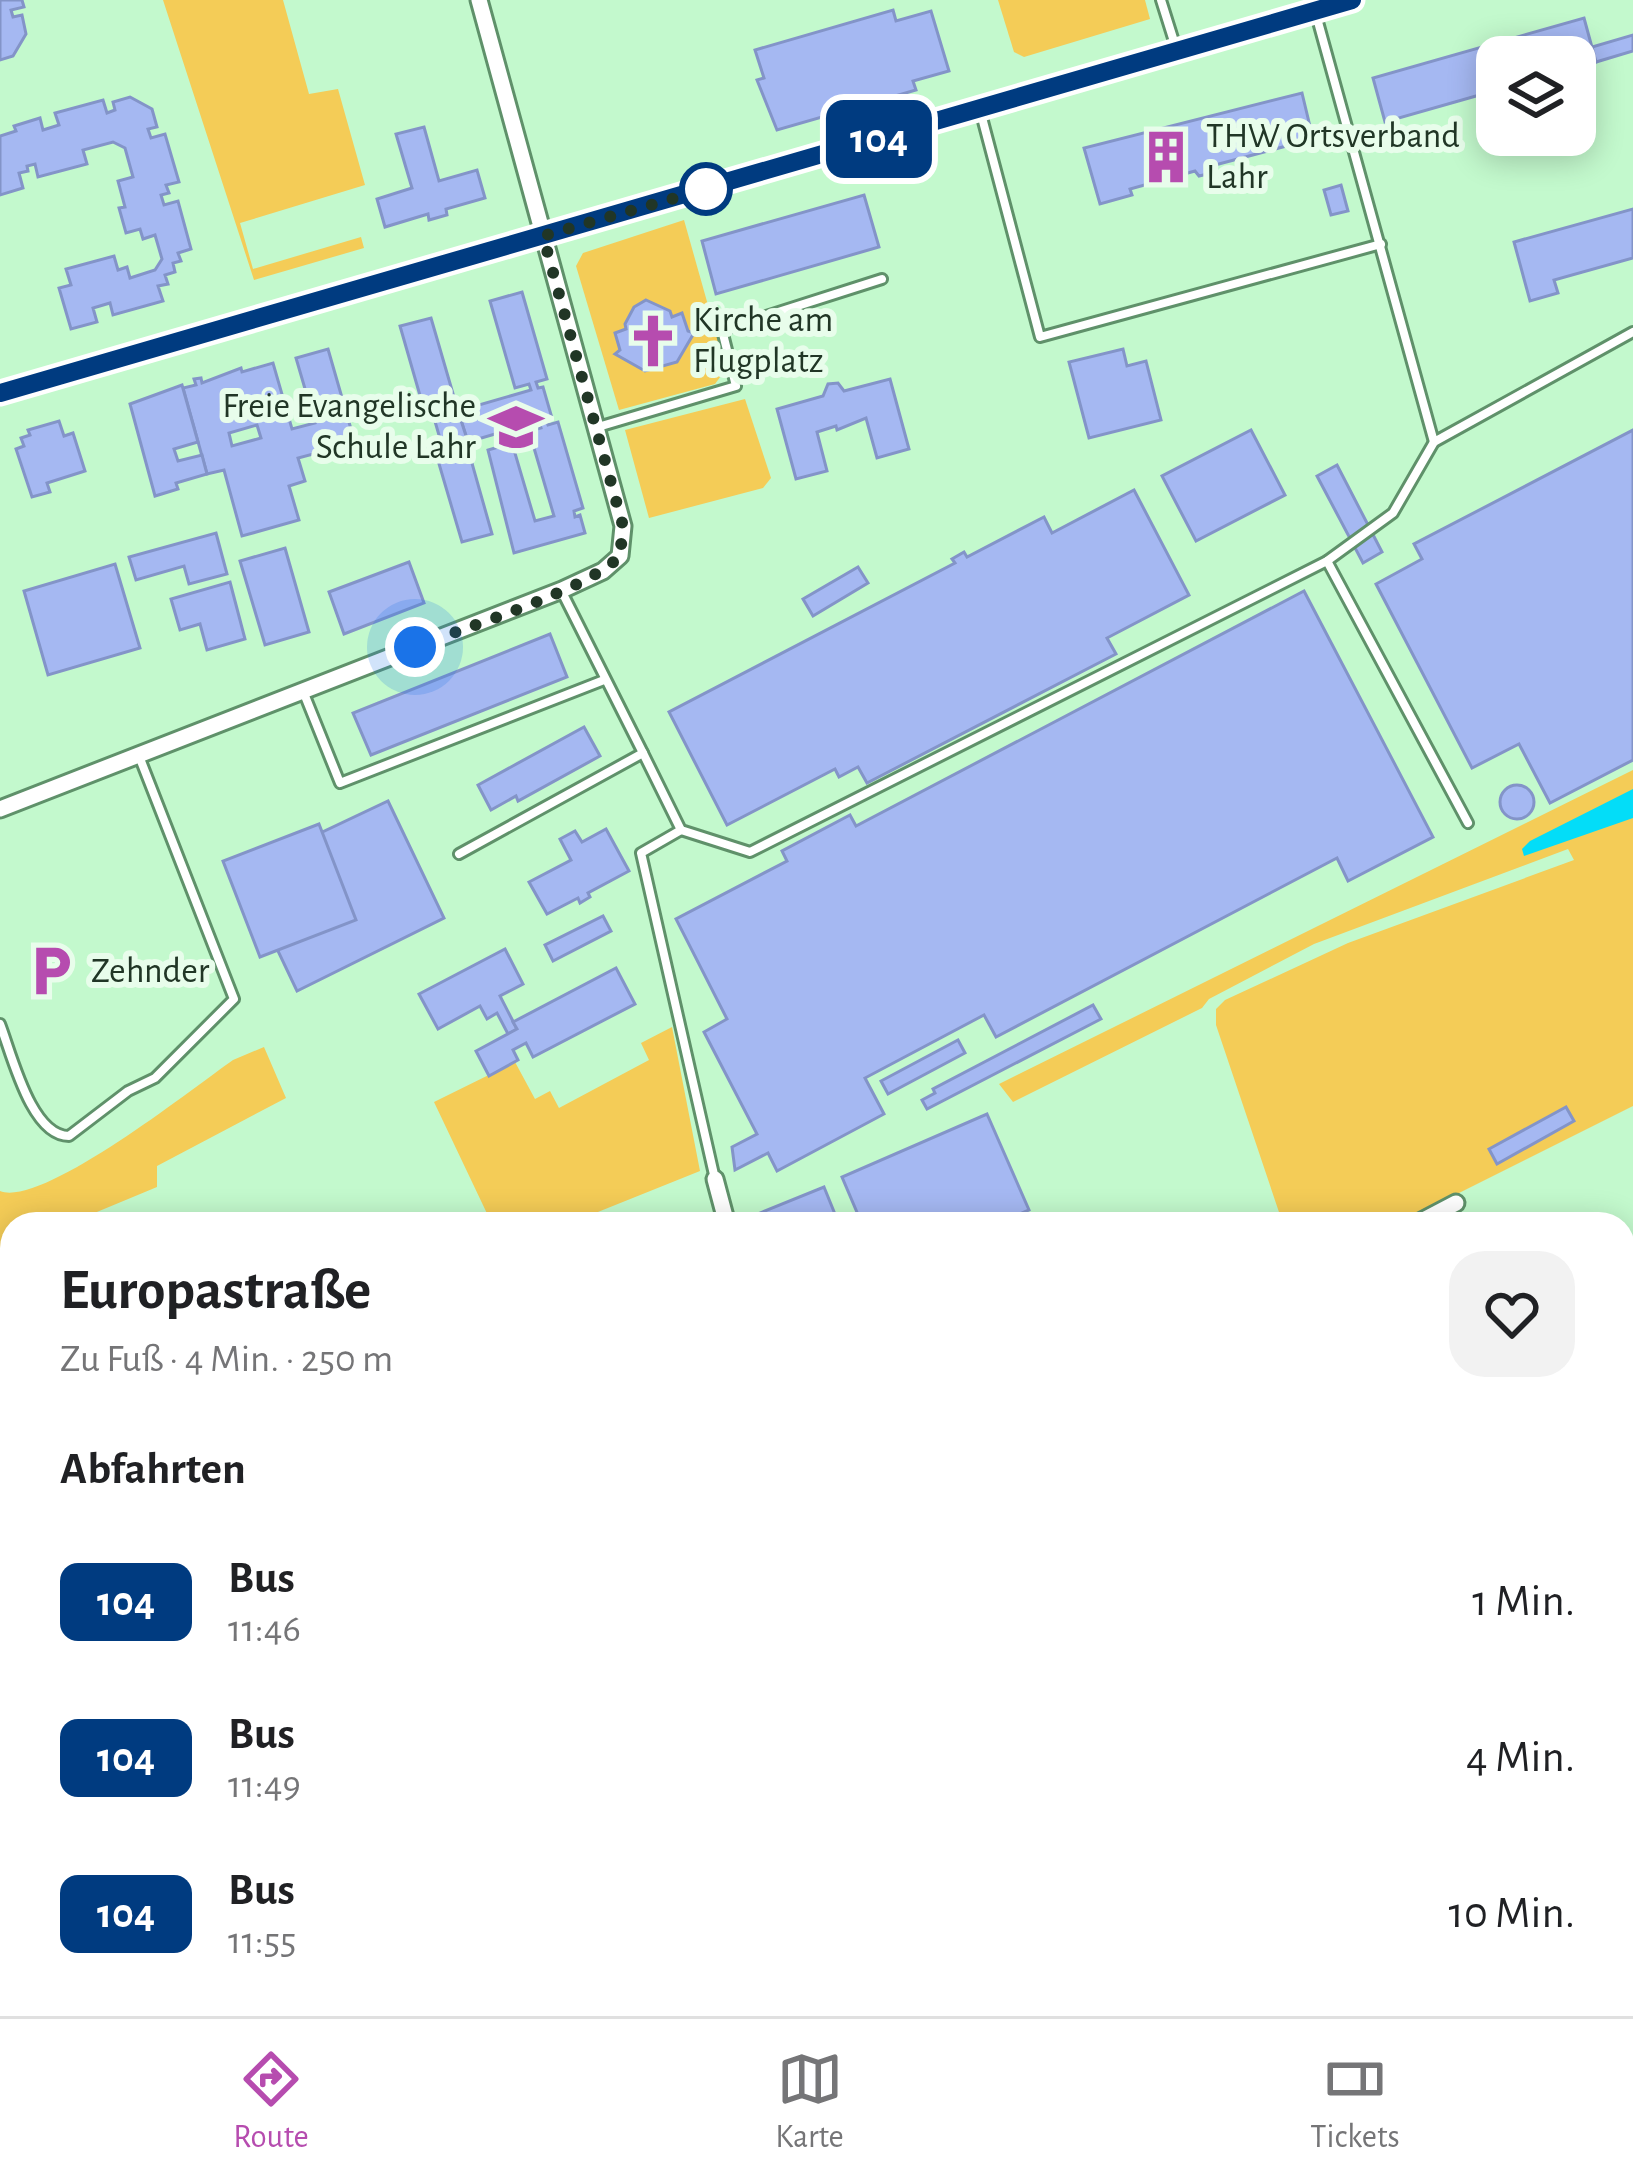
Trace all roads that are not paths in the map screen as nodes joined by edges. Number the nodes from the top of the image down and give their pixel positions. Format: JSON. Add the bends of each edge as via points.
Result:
{"nodes":[{"id":1,"x":478,"y":0,"type":"edge"},
{"id":2,"x":1161,"y":0,"type":"edge"},
{"id":3,"x":1352,"y":0,"type":"edge"},
{"id":4,"x":1315,"y":11,"type":"junction"},
{"id":5,"x":1177,"y":52,"type":"junction"},
{"id":6,"x":980,"y":109,"type":"junction"},
{"id":7,"x":543,"y":236,"type":"junction"},
{"id":8,"x":1381,"y":244,"type":"junction"},
{"id":9,"x":881,"y":279,"type":"dead end"},
{"id":10,"x":1633,"y":332,"type":"edge"},
{"id":11,"x":0,"y":393,"type":"edge"},
{"id":12,"x":598,"y":427,"type":"junction"},
{"id":13,"x":1435,"y":442,"type":"junction"},
{"id":14,"x":1328,"y":560,"type":"junction"},
{"id":15,"x":562,"y":590,"type":"junction"},
{"id":16,"x":604,"y":680,"type":"junction"},
{"id":17,"x":303,"y":690,"type":"junction"},
{"id":18,"x":139,"y":754,"type":"junction"},
{"id":19,"x":643,"y":754,"type":"junction"},
{"id":20,"x":0,"y":809,"type":"edge"},
{"id":21,"x":1468,"y":823,"type":"dead end"},
{"id":22,"x":681,"y":830,"type":"junction"},
{"id":23,"x":459,"y":854,"type":"dead end"},
{"id":24,"x":0,"y":1024,"type":"edge"},
{"id":25,"x":715,"y":1179,"type":"joint"},
{"id":26,"x":1456,"y":1203,"type":"dead end"},
{"id":27,"x":724,"y":1212,"type":"edge"},
{"id":28,"x":1439,"y":1212,"type":"edge"}],
"edges":[{"from":1,"to":7,"type":"street"},
{"from":2,"to":5,"type":"lane"},
{"from":3,"to":4,"type":"street"},
{"from":4,"to":5,"type":"street"},
{"from":4,"to":8,"type":"lane"},
{"from":5,"to":6,"type":"street"},
{"from":6,"to":7,"type":"street"},
{"from":6,"to":8,"type":"lane","via":[[1040,337]]},
{"from":7,"to":11,"type":"street"},
{"from":7,"to":12,"type":"street"},
{"from":8,"to":13,"type":"lane"},
{"from":9,"to":12,"type":"lane","via":[[722,330],[736,386]]},
{"from":10,"to":13,"type":"lane"},
{"from":12,"to":15,"type":"street","via":[[623,526],[620,556]]},
{"from":13,"to":14,"type":"lane","via":[[1393,513]]},
{"from":14,"to":21,"type":"lane"},
{"from":14,"to":22,"type":"lane","via":[[750,852]]},
{"from":15,"to":16,"type":"lane"},
{"from":15,"to":17,"type":"street"},
{"from":16,"to":17,"type":"lane","via":[[340,783]]},
{"from":16,"to":19,"type":"lane"},
{"from":17,"to":18,"type":"street"},
{"from":18,"to":20,"type":"street"},
{"from":18,"to":24,"type":"lane","via":[[234,999],[155,1078],[69,1136],[45,1128]]},
{"from":19,"to":22,"type":"lane"},
{"from":19,"to":23,"type":"lane"},
{"from":22,"to":25,"type":"lane","via":[[641,853]]},
{"from":25,"to":27,"type":"street"},
{"from":26,"to":28,"type":"street"}]}
